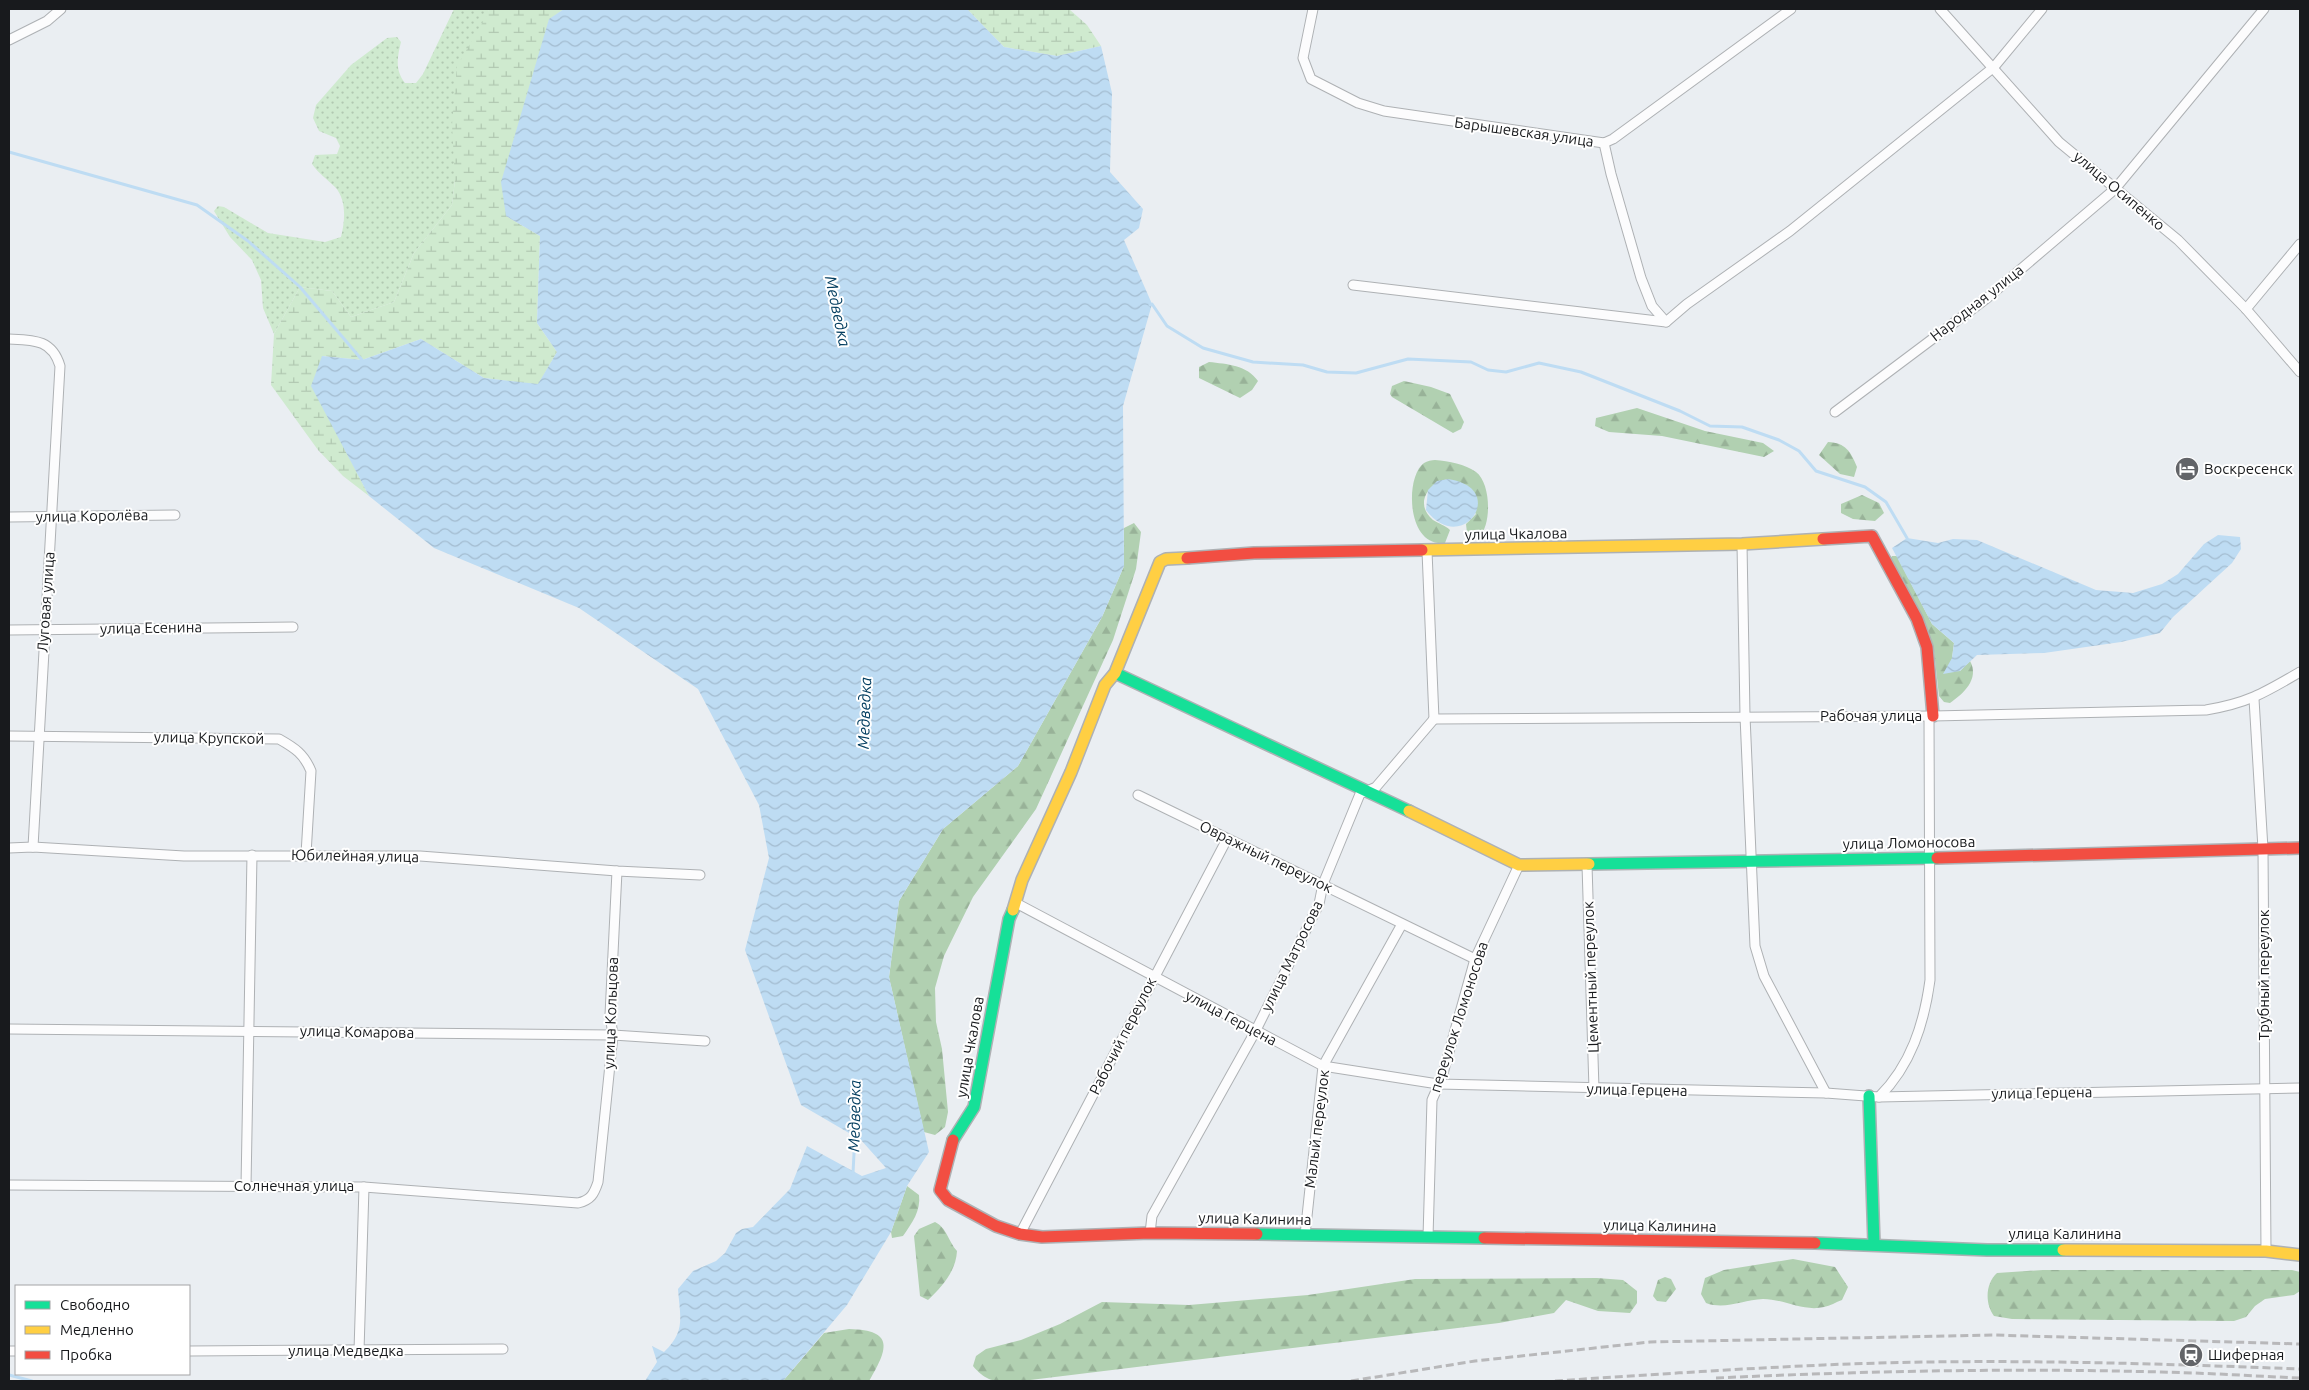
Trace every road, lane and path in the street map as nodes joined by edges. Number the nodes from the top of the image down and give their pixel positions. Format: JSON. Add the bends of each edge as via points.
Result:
{"nodes":[{"id":1,"x":61,"y":9,"type":"edge"},
{"id":2,"x":1313,"y":9,"type":"edge"},
{"id":3,"x":1791,"y":9,"type":"edge"},
{"id":4,"x":1940,"y":9,"type":"edge"},
{"id":5,"x":2042,"y":9,"type":"edge"},
{"id":6,"x":2264,"y":9,"type":"edge"},
{"id":7,"x":9,"y":40,"type":"edge"},
{"id":8,"x":1994,"y":67,"type":"junction"},
{"id":9,"x":1604,"y":143,"type":"junction"},
{"id":10,"x":2115,"y":189,"type":"junction"},
{"id":11,"x":2300,"y":244,"type":"edge"},
{"id":12,"x":1353,"y":285,"type":"dead end"},
{"id":13,"x":2246,"y":309,"type":"junction"},
{"id":14,"x":1666,"y":322,"type":"junction"},
{"id":15,"x":9,"y":339,"type":"edge"},
{"id":16,"x":2300,"y":372,"type":"edge"},
{"id":17,"x":1835,"y":412,"type":"dead end"},
{"id":18,"x":174,"y":515,"type":"dead end"},
{"id":19,"x":52,"y":516,"type":"junction"},
{"id":20,"x":9,"y":517,"type":"edge"},
{"id":21,"x":1742,"y":544,"type":"junction"},
{"id":22,"x":1427,"y":551,"type":"junction"},
{"id":23,"x":293,"y":626,"type":"dead end"},
{"id":24,"x":9,"y":630,"type":"edge"},
{"id":25,"x":44,"y":630,"type":"junction"},
{"id":26,"x":2300,"y":672,"type":"edge"},
{"id":27,"x":1115,"y":673,"type":"junction"},
{"id":28,"x":2254,"y":699,"type":"junction"},
{"id":29,"x":1745,"y":716,"type":"junction"},
{"id":30,"x":1931,"y":716,"type":"junction"},
{"id":31,"x":1434,"y":719,"type":"junction"},
{"id":32,"x":9,"y":736,"type":"edge"},
{"id":33,"x":39,"y":736,"type":"junction"},
{"id":34,"x":1368,"y":791,"type":"junction"},
{"id":35,"x":1138,"y":795,"type":"dead end"},
{"id":36,"x":1227,"y":839,"type":"junction"},
{"id":37,"x":33,"y":847,"type":"junction"},
{"id":38,"x":9,"y":848,"type":"edge"},
{"id":39,"x":2300,"y":848,"type":"edge"},
{"id":40,"x":2264,"y":849,"type":"junction"},
{"id":41,"x":306,"y":854,"type":"junction"},
{"id":42,"x":252,"y":855,"type":"junction"},
{"id":43,"x":1928,"y":858,"type":"junction"},
{"id":44,"x":1750,"y":860,"type":"junction"},
{"id":45,"x":1519,"y":865,"type":"junction"},
{"id":46,"x":1587,"y":865,"type":"junction"},
{"id":47,"x":617,"y":871,"type":"junction"},
{"id":48,"x":700,"y":875,"type":"dead end"},
{"id":49,"x":1323,"y":884,"type":"junction"},
{"id":50,"x":1016,"y":903,"type":"junction"},
{"id":51,"x":1402,"y":924,"type":"junction"},
{"id":52,"x":1475,"y":959,"type":"junction"},
{"id":53,"x":1154,"y":977,"type":"junction"},
{"id":54,"x":9,"y":1029,"type":"edge"},
{"id":55,"x":249,"y":1030,"type":"junction"},
{"id":56,"x":1255,"y":1032,"type":"junction"},
{"id":57,"x":613,"y":1035,"type":"junction"},
{"id":58,"x":705,"y":1041,"type":"dead end"},
{"id":59,"x":1323,"y":1066,"type":"junction"},
{"id":60,"x":1438,"y":1084,"type":"junction"},
{"id":61,"x":2300,"y":1088,"type":"edge"},
{"id":62,"x":1594,"y":1089,"type":"junction"},
{"id":63,"x":2264,"y":1089,"type":"junction"},
{"id":64,"x":1826,"y":1093,"type":"junction"},
{"id":65,"x":1874,"y":1097,"type":"junction"},
{"id":66,"x":9,"y":1185,"type":"edge"},
{"id":67,"x":246,"y":1186,"type":"junction"},
{"id":68,"x":364,"y":1187,"type":"junction"},
{"id":69,"x":940,"y":1190,"type":"joint"},
{"id":70,"x":578,"y":1203,"type":"joint"},
{"id":71,"x":1150,"y":1233,"type":"junction"},
{"id":72,"x":1020,"y":1234,"type":"junction"},
{"id":73,"x":1305,"y":1235,"type":"junction"},
{"id":74,"x":1428,"y":1237,"type":"junction"},
{"id":75,"x":1874,"y":1244,"type":"junction"},
{"id":76,"x":2266,"y":1251,"type":"junction"},
{"id":77,"x":2300,"y":1255,"type":"edge"},
{"id":78,"x":503,"y":1350,"type":"dead end"},
{"id":79,"x":190,"y":1351,"type":"edge"},
{"id":80,"x":359,"y":1351,"type":"junction"}],
"edges":[{"from":1,"to":7,"type":"street","via":[[47,21]]},
{"from":2,"to":9,"type":"street","name":"Барышевская улица","via":[[1303,58],[1311,79],[1358,103],[1384,111]]},
{"from":3,"to":9,"type":"street","name":"Барышевская улица"},
{"from":4,"to":8,"type":"street","name":"улица Осипенко"},
{"from":5,"to":8,"type":"street"},
{"from":6,"to":10,"type":"street","name":"Народная улица"},
{"from":8,"to":10,"type":"street","name":"улица Осипенко","via":[[2059,142]]},
{"from":8,"to":14,"type":"street","via":[[1790,231]]},
{"from":9,"to":14,"type":"street","via":[[1641,278],[1652,306]]},
{"from":10,"to":13,"type":"street","name":"улица Осипенко","via":[[2178,240]]},
{"from":10,"to":17,"type":"street","name":"Народная улица","via":[[1987,298]]},
{"from":11,"to":13,"type":"street"},
{"from":12,"to":14,"type":"street"},
{"from":13,"to":16,"type":"street","name":"улица Осипенко"},
{"from":15,"to":19,"type":"street","name":"Луговая улица","via":[[43,343],[58,357]]},
{"from":18,"to":19,"type":"street","name":"улица Королёва"},
{"from":19,"to":20,"type":"street","name":"улица Королёва"},
{"from":19,"to":25,"type":"street","name":"Луговая улица"},
{"from":21,"to":22,"type":"street","name":"улица Чкалова"},
{"from":21,"to":29,"type":"street"},
{"from":21,"to":30,"type":"street","name":"улица Чкалова","via":[[1872,536],[1917,619],[1927,647]]},
{"from":22,"to":27,"type":"street","name":"улица Чкалова","via":[[1254,553],[1166,559],[1160,562]]},
{"from":22,"to":31,"type":"street"},
{"from":23,"to":25,"type":"street","name":"улица Есенина"},
{"from":24,"to":25,"type":"street","name":"улица Есенина"},
{"from":25,"to":33,"type":"street","name":"Луговая улица"},
{"from":26,"to":28,"type":"street","name":"Рабочая улица"},
{"from":27,"to":34,"type":"street"},
{"from":27,"to":50,"type":"street","name":"улица Чкалова","via":[[1105,685],[1071,772],[1022,880]]},
{"from":28,"to":30,"type":"street","name":"Рабочая улица","via":[[2206,710]]},
{"from":28,"to":40,"type":"street","name":"Трубный переулок"},
{"from":29,"to":30,"type":"street","name":"Рабочая улица"},
{"from":29,"to":31,"type":"street","name":"Рабочая улица"},
{"from":29,"to":44,"type":"street"},
{"from":30,"to":43,"type":"street"},
{"from":31,"to":34,"type":"street","name":"улица Матросова","via":[[1376,787]]},
{"from":32,"to":33,"type":"street","name":"улица Крупской"},
{"from":33,"to":37,"type":"street","name":"Луговая улица"},
{"from":33,"to":41,"type":"street","name":"улица Крупской","via":[[279,739],[297,749],[311,771]]},
{"from":34,"to":45,"type":"street"},
{"from":34,"to":49,"type":"street","name":"улица Матросова","via":[[1360,794]]},
{"from":35,"to":36,"type":"street","name":"Овражный переулок"},
{"from":36,"to":49,"type":"street","name":"Овражный переулок"},
{"from":36,"to":53,"type":"street","name":"Рабочий переулок"},
{"from":37,"to":38,"type":"street","name":"Юбилейная улица"},
{"from":37,"to":42,"type":"street","name":"Юбилейная улица","via":[[184,856]]},
{"from":39,"to":40,"type":"street","name":"улица Ломоносова"},
{"from":40,"to":43,"type":"street","name":"улица Ломоносова"},
{"from":40,"to":63,"type":"street","name":"Трубный переулок"},
{"from":41,"to":42,"type":"street","name":"Юбилейная улица"},
{"from":41,"to":47,"type":"street","name":"Юбилейная улица","via":[[420,856]]},
{"from":42,"to":55,"type":"street"},
{"from":43,"to":44,"type":"street","name":"улица Ломоносова"},
{"from":43,"to":65,"type":"street","via":[[1930,980],[1926,1006],[1909,1056],[1892,1084]]},
{"from":44,"to":46,"type":"street","name":"улица Ломоносова"},
{"from":44,"to":64,"type":"street","via":[[1758,960]]},
{"from":45,"to":46,"type":"street","name":"улица Ломоносова"},
{"from":45,"to":52,"type":"street","name":"переулок Ломоносова"},
{"from":46,"to":62,"type":"street","name":"Цементный переулок"},
{"from":47,"to":48,"type":"street","name":"Юбилейная улица"},
{"from":47,"to":57,"type":"street","name":"улица Кольцова","via":[[610,1015]]},
{"from":49,"to":51,"type":"street","name":"Овражный переулок"},
{"from":49,"to":56,"type":"street","name":"улица Матросова","via":[[1319,904]]},
{"from":50,"to":53,"type":"street","name":"улица Герцена"},
{"from":50,"to":69,"type":"street","name":"улица Чкалова","via":[[1009,919],[974,1107],[951,1144]]},
{"from":51,"to":52,"type":"street","name":"Овражный переулок"},
{"from":51,"to":59,"type":"street","name":"Малый переулок"},
{"from":52,"to":60,"type":"street","name":"переулок Ломоносова"},
{"from":53,"to":56,"type":"street","name":"улица Герцена"},
{"from":53,"to":72,"type":"street","name":"Рабочий переулок"},
{"from":54,"to":55,"type":"street","name":"улица Комарова"},
{"from":55,"to":57,"type":"street","name":"улица Комарова"},
{"from":55,"to":67,"type":"street"},
{"from":56,"to":59,"type":"street","name":"улица Герцена"},
{"from":56,"to":71,"type":"street","name":"улица Матросова","via":[[1152,1216]]},
{"from":57,"to":58,"type":"street","name":"улица Комарова"},
{"from":57,"to":70,"type":"street","name":"улица Кольцова","via":[[598,1182],[594,1194],[587,1201]]},
{"from":59,"to":60,"type":"street","name":"улица Герцена"},
{"from":59,"to":73,"type":"street","name":"Малый переулок"},
{"from":60,"to":62,"type":"street","name":"улица Герцена"},
{"from":60,"to":74,"type":"street","name":"переулок Ломоносова","via":[[1432,1100]]},
{"from":61,"to":63,"type":"street","name":"улица Герцена"},
{"from":62,"to":64,"type":"street","name":"улица Герцена"},
{"from":63,"to":65,"type":"street","name":"улица Герцена"},
{"from":63,"to":76,"type":"street","name":"Трубный переулок"},
{"from":64,"to":65,"type":"street","name":"улица Герцена"},
{"from":65,"to":75,"type":"street"},
{"from":66,"to":67,"type":"street","name":"Солнечная улица"},
{"from":67,"to":68,"type":"street","name":"Солнечная улица"},
{"from":68,"to":70,"type":"street","name":"Солнечная улица"},
{"from":68,"to":80,"type":"street"},
{"from":69,"to":72,"type":"street","name":"улица Калинина","via":[[948,1200],[964,1210]]},
{"from":71,"to":72,"type":"street","name":"улица Калинина","via":[[1042,1237]]},
{"from":71,"to":73,"type":"street","name":"улица Калинина"},
{"from":73,"to":74,"type":"street","name":"улица Калинина"},
{"from":74,"to":75,"type":"street","name":"улица Калинина"},
{"from":75,"to":76,"type":"street","name":"улица Калинина","via":[[1987,1250]]},
{"from":76,"to":77,"type":"street","name":"улица Калинина"},
{"from":78,"to":80,"type":"street","name":"улица Медведка"},
{"from":79,"to":80,"type":"street","name":"улица Медведка"}]}
